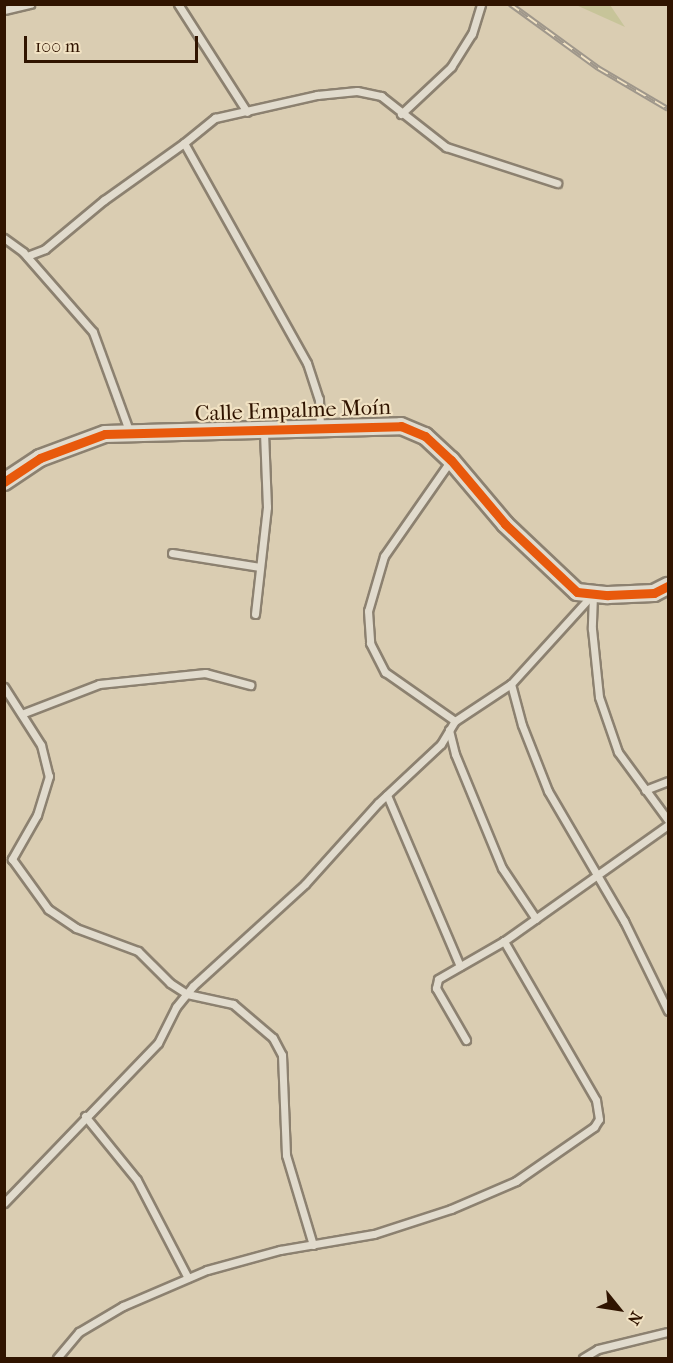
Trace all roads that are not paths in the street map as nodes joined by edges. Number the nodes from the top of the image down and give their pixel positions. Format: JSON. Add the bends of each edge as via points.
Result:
{"nodes":[{"id":1,"x":30,"y":4,"type":"edge"},
{"id":2,"x":178,"y":4,"type":"edge"},
{"id":3,"x":481,"y":4,"type":"edge"},
{"id":4,"x":4,"y":10,"type":"edge"},
{"id":5,"x":247,"y":112,"type":"junction"},
{"id":6,"x":401,"y":114,"type":"junction"},
{"id":7,"x":184,"y":143,"type":"junction"},
{"id":8,"x":557,"y":183,"type":"dead end"},
{"id":9,"x":4,"y":238,"type":"edge"},
{"id":10,"x":27,"y":256,"type":"junction"},
{"id":11,"x":320,"y":429,"type":"junction"},
{"id":12,"x":264,"y":431,"type":"junction"},
{"id":13,"x":131,"y":434,"type":"junction"},
{"id":14,"x":451,"y":460,"type":"junction"},
{"id":15,"x":4,"y":482,"type":"edge"},
{"id":16,"x":172,"y":553,"type":"dead end"},
{"id":17,"x":260,"y":567,"type":"junction"},
{"id":18,"x":669,"y":586,"type":"edge"},
{"id":19,"x":593,"y":594,"type":"junction"},
{"id":20,"x":255,"y":614,"type":"dead end"},
{"id":21,"x":511,"y":684,"type":"junction"},
{"id":22,"x":250,"y":685,"type":"dead end"},
{"id":23,"x":4,"y":687,"type":"edge"},
{"id":24,"x":24,"y":713,"type":"junction"},
{"id":25,"x":455,"y":721,"type":"junction"},
{"id":26,"x":449,"y":730,"type":"junction"},
{"id":27,"x":669,"y":781,"type":"edge"},
{"id":28,"x":645,"y":790,"type":"junction"},
{"id":29,"x":387,"y":795,"type":"junction"},
{"id":30,"x":669,"y":820,"type":"edge"},
{"id":31,"x":669,"y":825,"type":"edge"},
{"id":32,"x":8,"y":860,"type":"edge"},
{"id":33,"x":597,"y":876,"type":"junction"},
{"id":34,"x":536,"y":919,"type":"junction"},
{"id":35,"x":504,"y":941,"type":"junction"},
{"id":36,"x":460,"y":966,"type":"junction"},
{"id":37,"x":187,"y":994,"type":"junction"},
{"id":38,"x":669,"y":1011,"type":"edge"},
{"id":39,"x":466,"y":1040,"type":"dead end"},
{"id":40,"x":85,"y":1116,"type":"junction"},
{"id":41,"x":4,"y":1203,"type":"edge"},
{"id":42,"x":313,"y":1245,"type":"junction"},
{"id":43,"x":188,"y":1278,"type":"junction"},
{"id":44,"x":669,"y":1332,"type":"edge"},
{"id":45,"x":57,"y":1359,"type":"edge"},
{"id":46,"x":583,"y":1359,"type":"edge"}],
"edges":[{"from":1,"to":4,"type":"lane"},
{"from":2,"to":5,"type":"lane"},
{"from":3,"to":6,"type":"lane","via":[[472,34],[451,67]]},
{"from":5,"to":6,"type":"lane","via":[[317,95],[357,91],[381,96]]},
{"from":5,"to":7,"type":"lane","via":[[215,118]]},
{"from":6,"to":8,"type":"lane","via":[[446,147]]},
{"from":7,"to":10,"type":"lane","via":[[104,200],[53,244]]},
{"from":7,"to":11,"type":"lane","via":[[307,363],[319,399]]},
{"from":9,"to":10,"type":"lane"},
{"from":10,"to":13,"type":"lane","via":[[93,332]]},
{"from":11,"to":12,"type":"street","name":"Calle Empalme Moín"},
{"from":11,"to":14,"type":"street","name":"Calle Empalme Moín","via":[[401,426],[425,436]]},
{"from":12,"to":13,"type":"street","name":"Calle Empalme Moín"},
{"from":12,"to":17,"type":"lane","via":[[267,507]]},
{"from":13,"to":15,"type":"street","name":"Calle Empalme Moín","via":[[105,434],[40,458]]},
{"from":14,"to":19,"type":"street","name":"Calle Empalme Moín","via":[[505,524],[559,576],[577,592]]},
{"from":14,"to":25,"type":"lane","via":[[384,556],[368,612],[370,643],[385,672]]},
{"from":16,"to":17,"type":"lane"},
{"from":17,"to":20,"type":"lane"},
{"from":18,"to":19,"type":"street","name":"Calle Empalme Moín","via":[[654,593]]},
{"from":19,"to":21,"type":"lane"},
{"from":19,"to":28,"type":"lane","via":[[591,629],[599,697],[618,752]]},
{"from":21,"to":25,"type":"lane"},
{"from":21,"to":33,"type":"lane","via":[[522,725],[548,791]]},
{"from":22,"to":24,"type":"lane","via":[[205,673],[99,684]]},
{"from":23,"to":24,"type":"lane"},
{"from":24,"to":32,"type":"lane","via":[[41,745],[49,776],[37,815]]},
{"from":25,"to":26,"type":"lane"},
{"from":26,"to":29,"type":"lane","via":[[441,744]]},
{"from":26,"to":34,"type":"lane","via":[[455,754],[502,868]]},
{"from":27,"to":28,"type":"lane"},
{"from":28,"to":30,"type":"lane"},
{"from":29,"to":36,"type":"lane"},
{"from":29,"to":37,"type":"lane","via":[[305,884]]},
{"from":31,"to":33,"type":"lane"},
{"from":32,"to":37,"type":"lane","via":[[48,909],[76,928],[138,951]]},
{"from":33,"to":34,"type":"lane"},
{"from":33,"to":38,"type":"lane"},
{"from":34,"to":35,"type":"lane"},
{"from":35,"to":36,"type":"lane"},
{"from":35,"to":42,"type":"lane","via":[[596,1100],[599,1119],[594,1127],[516,1181],[451,1209],[374,1234]]},
{"from":36,"to":39,"type":"lane","via":[[438,979],[436,988]]},
{"from":37,"to":40,"type":"lane","via":[[158,1043]]},
{"from":37,"to":42,"type":"lane","via":[[233,1004],[273,1038],[282,1056],[286,1155]]},
{"from":40,"to":41,"type":"lane"},
{"from":40,"to":43,"type":"lane","via":[[137,1180]]},
{"from":42,"to":43,"type":"lane","via":[[280,1250]]},
{"from":43,"to":45,"type":"lane","via":[[123,1306],[79,1332]]},
{"from":44,"to":46,"type":"lane","via":[[598,1349]]}]}
